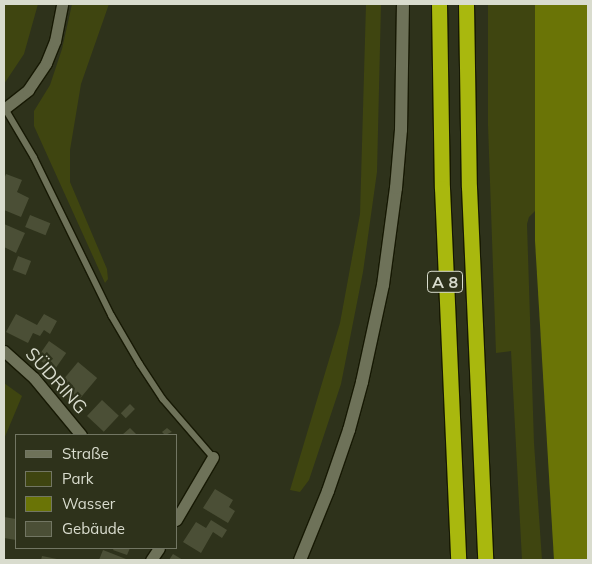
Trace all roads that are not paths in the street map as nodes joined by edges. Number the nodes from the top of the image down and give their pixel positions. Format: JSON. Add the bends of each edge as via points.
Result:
{"nodes":[{"id":1,"x":62,"y":4,"type":"edge"},
{"id":2,"x":403,"y":4,"type":"edge"},
{"id":3,"x":439,"y":4,"type":"edge"},
{"id":4,"x":466,"y":4,"type":"edge"},
{"id":5,"x":4,"y":108,"type":"edge"},
{"id":6,"x":4,"y":351,"type":"edge"},
{"id":7,"x":80,"y":434,"type":"edge"},
{"id":8,"x":213,"y":457,"type":"joint"},
{"id":9,"x":178,"y":517,"type":"edge"},
{"id":10,"x":158,"y":549,"type":"edge"},
{"id":11,"x":151,"y":560,"type":"edge"},
{"id":12,"x":300,"y":560,"type":"edge"},
{"id":13,"x":458,"y":560,"type":"edge"},
{"id":14,"x":485,"y":560,"type":"edge"}],
"edges":[{"from":1,"to":5,"type":"street","via":[[46,63],[28,90]]},
{"from":2,"to":12,"type":"main road","via":[[400,140],[383,285],[362,382],[328,491]]},
{"from":3,"to":13,"type":"highway","number":"A 8","via":[[443,207]]},
{"from":4,"to":14,"type":"highway","number":"A 8","via":[[469,196]]},
{"from":5,"to":8,"type":"lane","via":[[34,157],[112,316],[140,364],[163,399]]},
{"from":6,"to":7,"type":"street","name":"SÜDRING","via":[[34,378]]},
{"from":8,"to":9,"type":"street"},
{"from":10,"to":11,"type":"street"}]}
